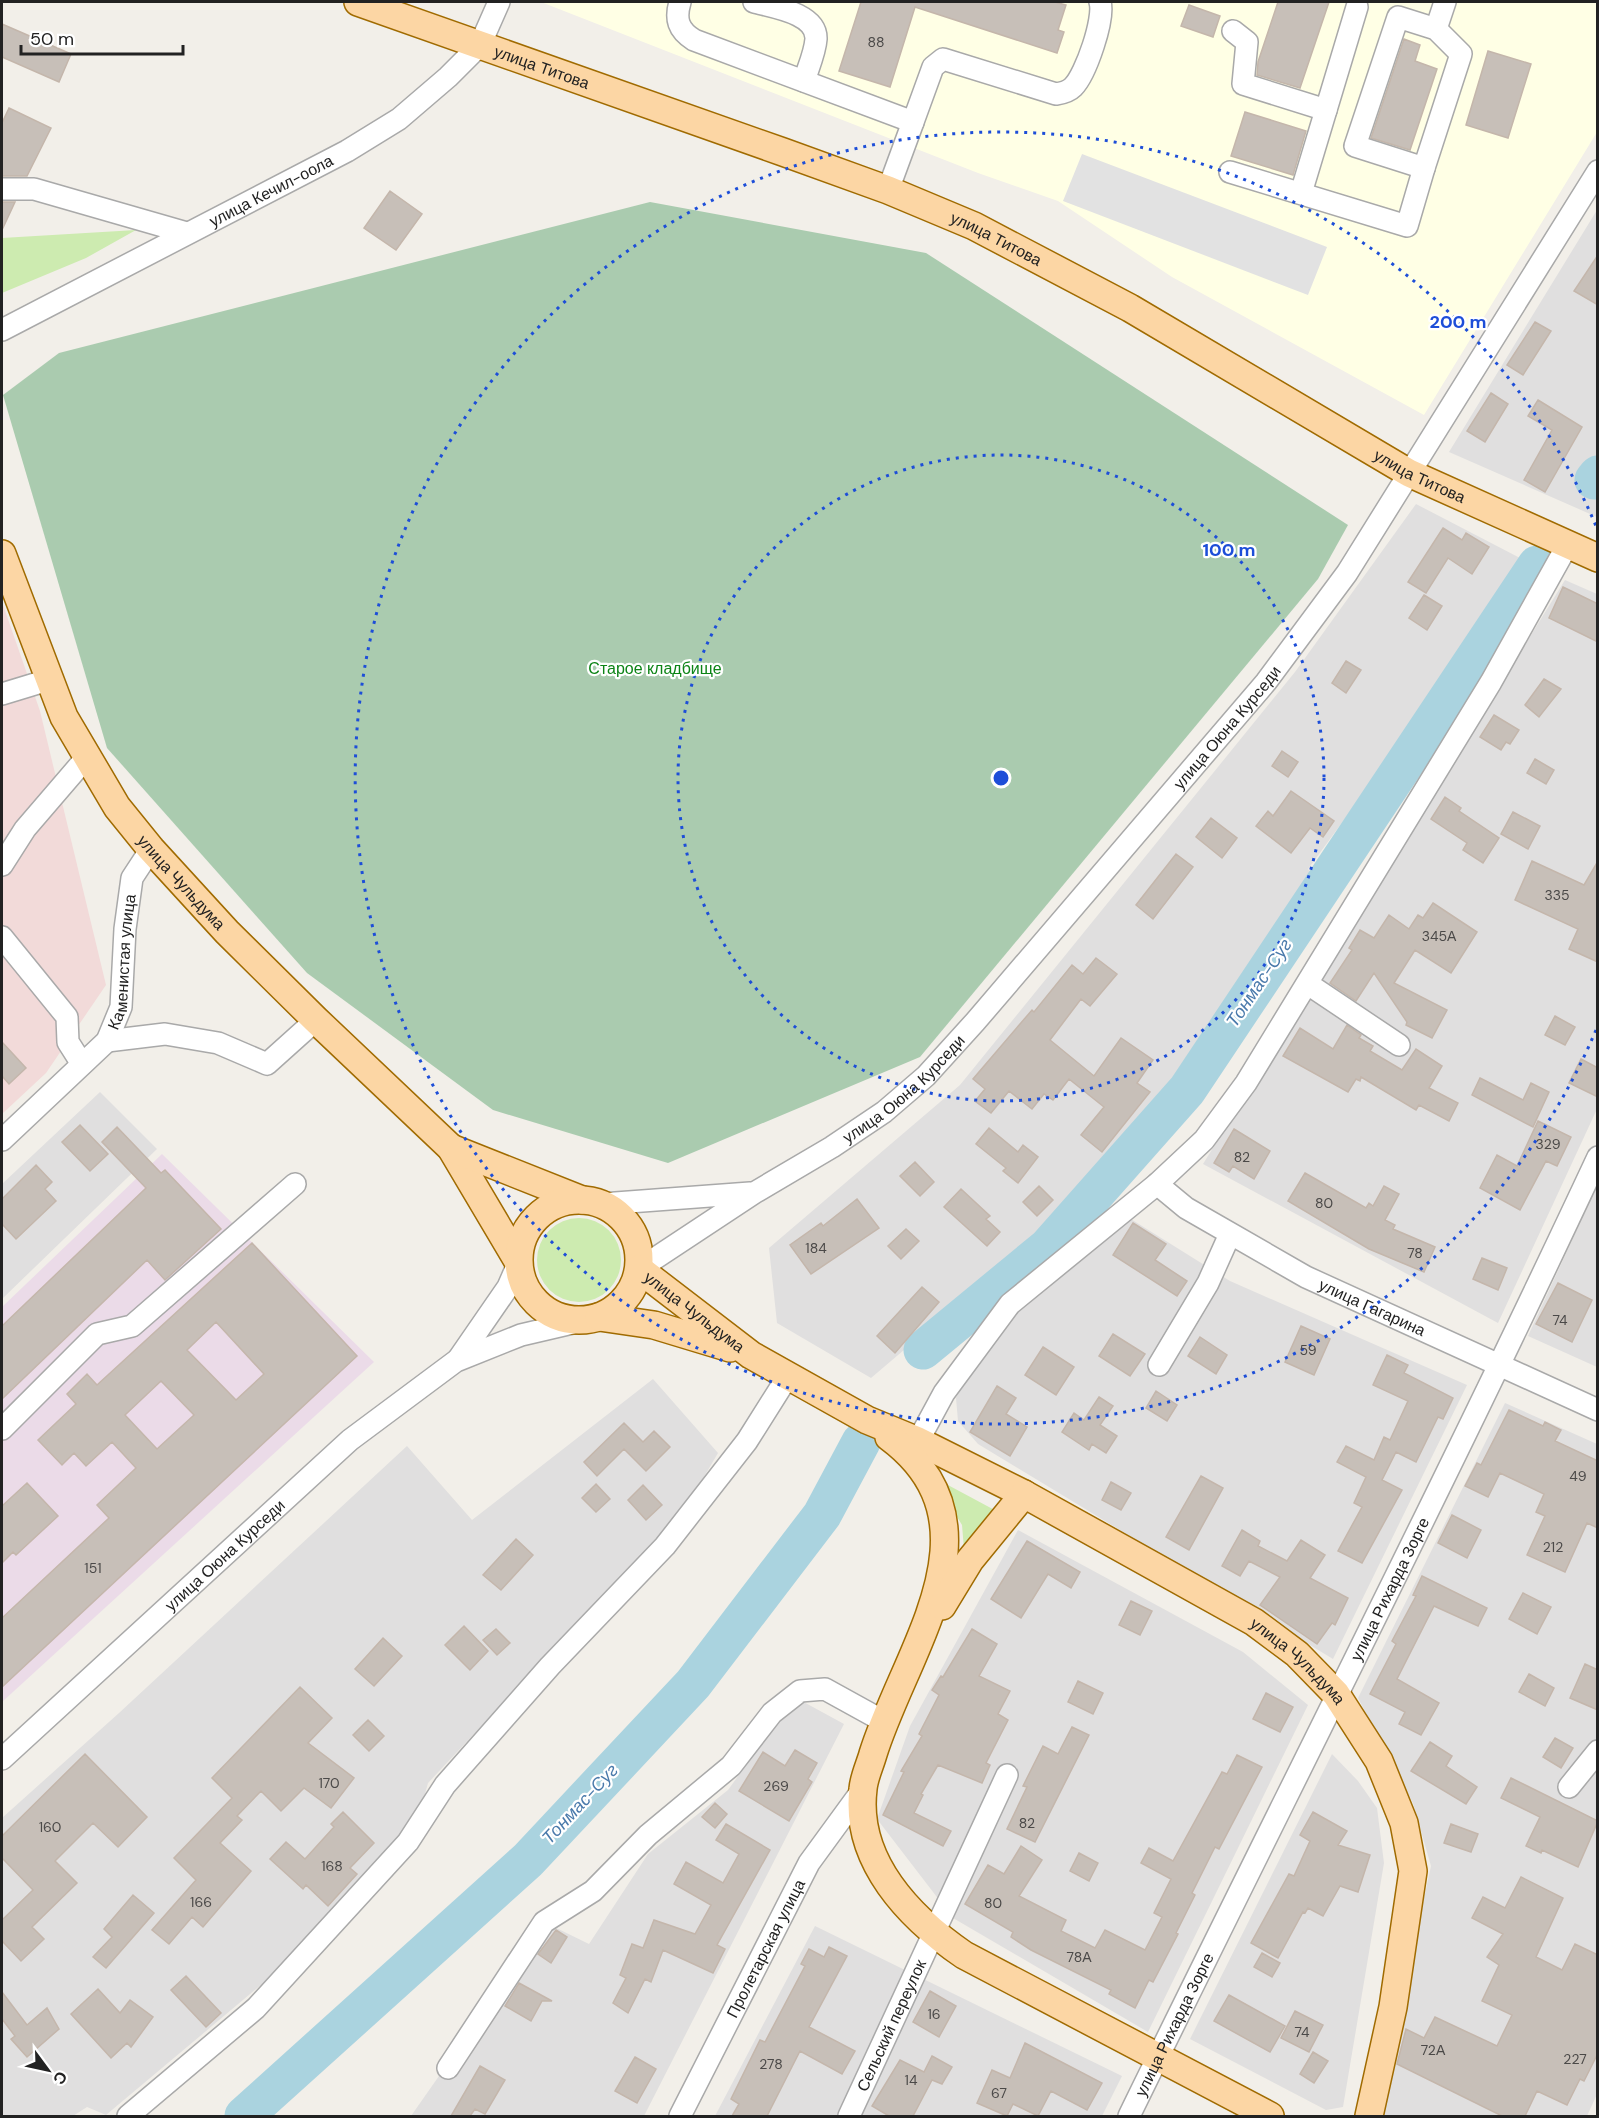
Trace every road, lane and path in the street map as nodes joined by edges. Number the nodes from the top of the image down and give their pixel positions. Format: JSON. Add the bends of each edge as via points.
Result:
{"nodes":[{"id":1,"x":358,"y":2,"type":"edge"},
{"id":2,"x":499,"y":2,"type":"edge"},
{"id":3,"x":680,"y":2,"type":"edge"},
{"id":4,"x":754,"y":2,"type":"edge"},
{"id":5,"x":1100,"y":2,"type":"edge"},
{"id":6,"x":1445,"y":2,"type":"edge"},
{"id":7,"x":1357,"y":8,"type":"dead end"},
{"id":8,"x":1436,"y":29,"type":"junction"},
{"id":9,"x":1233,"y":31,"type":"dead end"},
{"id":10,"x":480,"y":45,"type":"junction"},
{"id":11,"x":804,"y":81,"type":"junction"},
{"id":12,"x":1326,"y":110,"type":"junction"},
{"id":13,"x":913,"y":122,"type":"junction"},
{"id":14,"x":1424,"y":168,"type":"junction"},
{"id":15,"x":1598,"y":171,"type":"edge"},
{"id":16,"x":1230,"y":172,"type":"dead end"},
{"id":17,"x":2,"y":189,"type":"edge"},
{"id":18,"x":888,"y":190,"type":"junction"},
{"id":19,"x":1301,"y":194,"type":"junction"},
{"id":20,"x":187,"y":233,"type":"junction"},
{"id":21,"x":2,"y":330,"type":"edge"},
{"id":22,"x":1409,"y":473,"type":"junction"},
{"id":23,"x":1568,"y":544,"type":"junction"},
{"id":24,"x":2,"y":554,"type":"edge"},
{"id":25,"x":1598,"y":558,"type":"edge"},
{"id":26,"x":48,"y":680,"type":"junction"},
{"id":27,"x":2,"y":694,"type":"edge"},
{"id":28,"x":86,"y":758,"type":"junction"},
{"id":29,"x":151,"y":849,"type":"junction"},
{"id":30,"x":2,"y":865,"type":"edge"},
{"id":31,"x":2,"y":937,"type":"edge"},
{"id":32,"x":1308,"y":984,"type":"junction"},
{"id":33,"x":316,"y":1020,"type":"junction"},
{"id":34,"x":107,"y":1041,"type":"junction"},
{"id":35,"x":1399,"y":1045,"type":"dead end"},
{"id":36,"x":82,"y":1064,"type":"junction"},
{"id":37,"x":2,"y":1140,"type":"edge"},
{"id":38,"x":452,"y":1148,"type":"junction"},
{"id":39,"x":1598,"y":1157,"type":"edge"},
{"id":40,"x":295,"y":1184,"type":"dead end"},
{"id":41,"x":1157,"y":1184,"type":"junction"},
{"id":42,"x":754,"y":1193,"type":"junction"},
{"id":43,"x":592,"y":1202,"type":"junction"},
{"id":44,"x":1230,"y":1234,"type":"junction"},
{"id":45,"x":519,"y":1263,"type":"junction"},
{"id":46,"x":639,"y":1269,"type":"junction"},
{"id":47,"x":590,"y":1319,"type":"junction"},
{"id":48,"x":751,"y":1355,"type":"junction"},
{"id":49,"x":456,"y":1361,"type":"junction"},
{"id":50,"x":1159,"y":1365,"type":"dead end"},
{"id":51,"x":1500,"y":1367,"type":"junction"},
{"id":52,"x":788,"y":1376,"type":"junction"},
{"id":53,"x":1598,"y":1410,"type":"edge"},
{"id":54,"x":867,"y":1420,"type":"junction"},
{"id":55,"x":2,"y":1429,"type":"edge"},
{"id":56,"x":918,"y":1441,"type":"junction"},
{"id":57,"x":1024,"y":1494,"type":"junction"},
{"id":58,"x":918,"y":1643,"type":"junction"},
{"id":59,"x":1336,"y":1694,"type":"junction"},
{"id":60,"x":884,"y":1721,"type":"junction"},
{"id":61,"x":1598,"y":1751,"type":"edge"},
{"id":62,"x":2,"y":1759,"type":"edge"},
{"id":63,"x":1007,"y":1776,"type":"dead end"},
{"id":64,"x":1569,"y":1787,"type":"dead end"},
{"id":65,"x":863,"y":1789,"type":"junction"},
{"id":66,"x":934,"y":1934,"type":"junction"},
{"id":67,"x":1157,"y":2059,"type":"junction"},
{"id":68,"x":448,"y":2068,"type":"dead end"},
{"id":69,"x":128,"y":2116,"type":"edge"},
{"id":70,"x":680,"y":2116,"type":"edge"},
{"id":71,"x":849,"y":2116,"type":"edge"},
{"id":72,"x":1129,"y":2116,"type":"edge"},
{"id":73,"x":1270,"y":2116,"type":"edge"},
{"id":74,"x":1370,"y":2116,"type":"edge"}],
"edges":[{"from":1,"to":10,"type":"main road","name":"улица Титова"},
{"from":2,"to":10,"type":"street","name":"улица Кечил-оола"},
{"from":3,"to":11,"type":"street","via":[[676,15],[685,34]]},
{"from":4,"to":11,"type":"street","via":[[801,17],[814,29],[816,39]]},
{"from":5,"to":13,"type":"street","via":[[1100,22],[1082,75],[1071,89],[1056,94],[943,59],[933,67]]},
{"from":6,"to":8,"type":"street"},
{"from":7,"to":12,"type":"street"},
{"from":8,"to":14,"type":"street","via":[[1461,54]]},
{"from":8,"to":14,"type":"street","via":[[1398,17],[1355,146]]},
{"from":9,"to":12,"type":"street","via":[[1246,42],[1243,84]]},
{"from":10,"to":18,"type":"main road","name":"улица Титова"},
{"from":10,"to":20,"type":"street","name":"улица Кечил-оола","via":[[422,100],[377,133]]},
{"from":11,"to":13,"type":"street"},
{"from":12,"to":19,"type":"street"},
{"from":13,"to":18,"type":"street"},
{"from":14,"to":19,"type":"street","via":[[1407,226]]},
{"from":15,"to":22,"type":"street","name":"улица Оюна Курседи"},
{"from":16,"to":19,"type":"street"},
{"from":17,"to":20,"type":"street","via":[[34,189]]},
{"from":18,"to":22,"type":"main road","name":"улица Титова","via":[[974,226],[1063,271]]},
{"from":20,"to":21,"type":"street","name":"улица Кечил-оола"},
{"from":22,"to":23,"type":"main road","name":"улица Титова"},
{"from":22,"to":42,"type":"street","name":"улица Оюна Курседи","via":[[1347,573],[1266,682],[968,1030],[926,1076],[884,1112]]},
{"from":23,"to":25,"type":"main road","name":"улица Титова"},
{"from":23,"to":32,"type":"street","via":[[1491,682]]},
{"from":24,"to":26,"type":"main road","name":"улица Чульдума"},
{"from":26,"to":27,"type":"street"},
{"from":26,"to":28,"type":"main road","name":"улица Чульдума"},
{"from":28,"to":29,"type":"main road","name":"улица Чульдума","via":[[117,807]]},
{"from":28,"to":30,"type":"street","via":[[26,829]]},
{"from":29,"to":33,"type":"main road","name":"улица Чульдума"},
{"from":29,"to":34,"type":"street","name":"Каменистая улица","via":[[132,878],[121,1007]]},
{"from":31,"to":36,"type":"street","via":[[67,1017],[68,1042]]},
{"from":32,"to":35,"type":"street"},
{"from":32,"to":41,"type":"street","via":[[1246,1083],[1204,1140]]},
{"from":33,"to":34,"type":"street","via":[[267,1064],[218,1044],[165,1034]]},
{"from":33,"to":38,"type":"main road","name":"улица Чульдума"},
{"from":34,"to":36,"type":"street","name":"Каменистая улица"},
{"from":36,"to":37,"type":"street","name":"Каменистая улица"},
{"from":38,"to":43,"type":"main road","name":"улица Чульдума"},
{"from":38,"to":45,"type":"main road","name":"улица Чульдума"},
{"from":39,"to":51,"type":"street","name":"улица Рихарда Зорге"},
{"from":40,"to":55,"type":"street","via":[[132,1326],[97,1334]]},
{"from":41,"to":44,"type":"street","name":"улица Гагарина","via":[[1186,1208]]},
{"from":41,"to":56,"type":"street","via":[[1010,1304],[944,1393]]},
{"from":42,"to":43,"type":"street","name":"улица Оюна Курседи"},
{"from":42,"to":46,"type":"street","name":"улица Оюна Курседи"},
{"from":43,"to":45,"type":"main road","via":[[562,1202],[543,1211],[520,1244]]},
{"from":43,"to":46,"type":"main road","via":[[616,1213],[628,1225],[636,1241]]},
{"from":44,"to":50,"type":"street","via":[[1208,1283]]},
{"from":44,"to":51,"type":"street","name":"улица Гагарина","via":[[1306,1277]]},
{"from":45,"to":47,"type":"main road","via":[[522,1282],[545,1311],[563,1319]]},
{"from":45,"to":49,"type":"street","name":"улица Оюна Курседи","via":[[508,1287]]},
{"from":46,"to":47,"type":"main road","via":[[625,1299],[614,1310]]},
{"from":46,"to":48,"type":"main road","name":"улица Чульдума"},
{"from":47,"to":48,"type":"main road","name":"улица Чульдума","via":[[654,1325]]},
{"from":47,"to":49,"type":"street","name":"улица Оюна Курседи","via":[[521,1335]]},
{"from":48,"to":52,"type":"main road","name":"улица Чульдума"},
{"from":49,"to":62,"type":"street","name":"улица Оюна Курседи","via":[[350,1440]]},
{"from":51,"to":53,"type":"street","name":"улица Гагарина"},
{"from":51,"to":59,"type":"street","name":"улица Рихарда Зорге"},
{"from":52,"to":54,"type":"main road","name":"улица Чульдума"},
{"from":52,"to":69,"type":"street","via":[[747,1441],[665,1546],[550,1666],[445,1785],[408,1842],[256,2008]]},
{"from":54,"to":56,"type":"main road","name":"улица Чульдума"},
{"from":54,"to":58,"type":"main road","name":"улица Чульдума","via":[[922,1467],[936,1490],[943,1516],[946,1547],[941,1579]]},
{"from":56,"to":57,"type":"main road","name":"улица Чульдума"},
{"from":57,"to":58,"type":"main road","via":[[970,1560]]},
{"from":57,"to":59,"type":"main road","name":"улица Чульдума","via":[[1254,1622],[1297,1654]]},
{"from":58,"to":60,"type":"main road","name":"улица Чульдума"},
{"from":59,"to":67,"type":"street","name":"улица Рихарда Зорге"},
{"from":59,"to":74,"type":"main road","name":"улица Чульдума","via":[[1379,1761],[1404,1823],[1413,1871],[1394,2007]]},
{"from":60,"to":65,"type":"main road","name":"улица Чульдума"},
{"from":60,"to":68,"type":"street","via":[[825,1689],[800,1691],[772,1713],[731,1766],[648,1835],[593,1891],[544,1922]]},
{"from":61,"to":64,"type":"street"},
{"from":63,"to":66,"type":"street","name":"Сельский переулок"},
{"from":65,"to":66,"type":"main road","name":"улица Чульдума","via":[[864,1819],[880,1869],[892,1890]]},
{"from":65,"to":70,"type":"street","name":"Пролетарская улица","via":[[809,1863]]},
{"from":66,"to":67,"type":"main road","name":"улица Чульдума","via":[[964,1955]]},
{"from":66,"to":71,"type":"street","name":"Сельский переулок"},
{"from":67,"to":72,"type":"street","name":"улица Рихарда Зорге"},
{"from":67,"to":73,"type":"main road","name":"улица Чульдума"}]}
